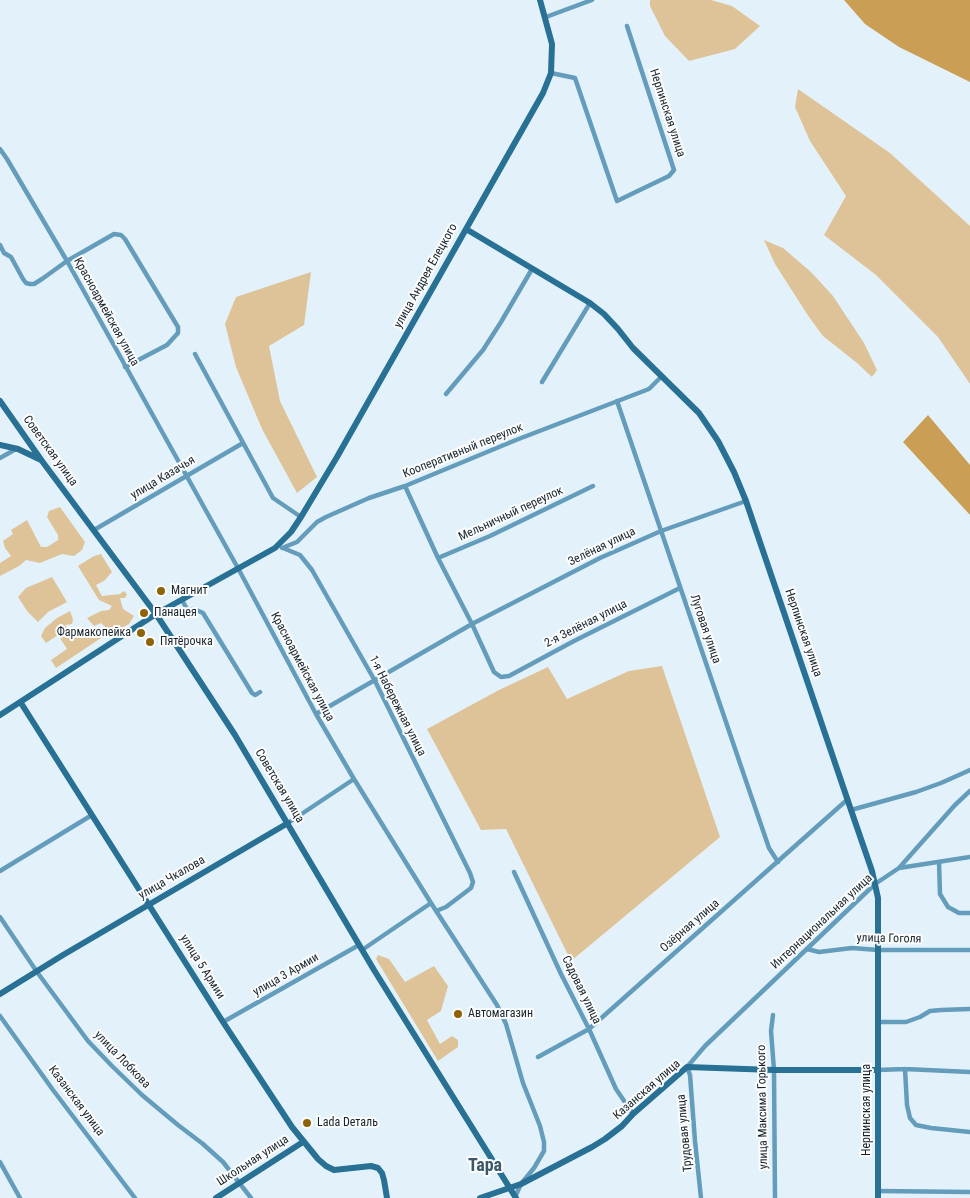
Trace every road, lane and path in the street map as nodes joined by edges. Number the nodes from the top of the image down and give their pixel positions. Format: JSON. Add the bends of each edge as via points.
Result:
{"nodes":[{"id":1,"x":540,"y":0,"type":"edge"},
{"id":2,"x":592,"y":0,"type":"edge"},
{"id":3,"x":546,"y":17,"type":"junction"},
{"id":4,"x":627,"y":26,"type":"dead end"},
{"id":5,"x":551,"y":73,"type":"junction"},
{"id":6,"x":0,"y":149,"type":"edge"},
{"id":7,"x":466,"y":229,"type":"junction"},
{"id":8,"x":0,"y":245,"type":"edge"},
{"id":9,"x":67,"y":261,"type":"junction"},
{"id":10,"x":532,"y":269,"type":"junction"},
{"id":11,"x":590,"y":303,"type":"junction"},
{"id":12,"x":195,"y":354,"type":"dead end"},
{"id":13,"x":126,"y":366,"type":"junction"},
{"id":14,"x":662,"y":376,"type":"junction"},
{"id":15,"x":542,"y":382,"type":"dead end"},
{"id":16,"x":446,"y":394,"type":"dead end"},
{"id":17,"x":0,"y":401,"type":"edge"},
{"id":18,"x":617,"y":401,"type":"junction"},
{"id":19,"x":244,"y":443,"type":"junction"},
{"id":20,"x":0,"y":445,"type":"edge"},
{"id":21,"x":18,"y":449,"type":"junction"},
{"id":22,"x":0,"y":458,"type":"edge"},
{"id":23,"x":42,"y":461,"type":"junction"},
{"id":24,"x":186,"y":476,"type":"junction"},
{"id":25,"x":405,"y":486,"type":"junction"},
{"id":26,"x":593,"y":486,"type":"dead end"},
{"id":27,"x":746,"y":501,"type":"junction"},
{"id":28,"x":301,"y":517,"type":"junction"},
{"id":29,"x":94,"y":530,"type":"junction"},
{"id":30,"x":661,"y":531,"type":"junction"},
{"id":31,"x":275,"y":548,"type":"junction"},
{"id":32,"x":283,"y":548,"type":"junction"},
{"id":33,"x":438,"y":558,"type":"junction"},
{"id":34,"x":238,"y":570,"type":"junction"},
{"id":35,"x":680,"y":588,"type":"junction"},
{"id":36,"x":182,"y":600,"type":"junction"},
{"id":37,"x":156,"y":614,"type":"junction"},
{"id":38,"x":472,"y":624,"type":"junction"},
{"id":39,"x":375,"y":681,"type":"junction"},
{"id":40,"x":260,"y":692,"type":"dead end"},
{"id":41,"x":21,"y":703,"type":"junction"},
{"id":42,"x":316,"y":714,"type":"junction"},
{"id":43,"x":0,"y":715,"type":"edge"},
{"id":44,"x":970,"y":770,"type":"edge"},
{"id":45,"x":354,"y":779,"type":"junction"},
{"id":46,"x":970,"y":791,"type":"edge"},
{"id":47,"x":848,"y":799,"type":"junction"},
{"id":48,"x":851,"y":810,"type":"junction"},
{"id":49,"x":92,"y":815,"type":"junction"},
{"id":50,"x":288,"y":823,"type":"junction"},
{"id":51,"x":970,"y":857,"type":"edge"},
{"id":52,"x":778,"y":862,"type":"junction"},
{"id":53,"x":939,"y":862,"type":"junction"},
{"id":54,"x":899,"y":868,"type":"junction"},
{"id":55,"x":0,"y":872,"type":"edge"},
{"id":56,"x":514,"y":872,"type":"dead end"},
{"id":57,"x":875,"y":884,"type":"junction"},
{"id":58,"x":431,"y":903,"type":"junction"},
{"id":59,"x":149,"y":905,"type":"junction"},
{"id":60,"x":436,"y":911,"type":"junction"},
{"id":61,"x":970,"y":912,"type":"edge"},
{"id":62,"x":0,"y":917,"type":"edge"},
{"id":63,"x":360,"y":947,"type":"junction"},
{"id":64,"x":807,"y":950,"type":"junction"},
{"id":65,"x":878,"y":950,"type":"junction"},
{"id":66,"x":970,"y":950,"type":"edge"},
{"id":67,"x":37,"y":972,"type":"junction"},
{"id":68,"x":0,"y":994,"type":"edge"},
{"id":69,"x":970,"y":1009,"type":"edge"},
{"id":70,"x":774,"y":1015,"type":"dead end"},
{"id":71,"x":0,"y":1016,"type":"edge"},
{"id":72,"x":223,"y":1022,"type":"junction"},
{"id":73,"x":878,"y":1022,"type":"junction"},
{"id":74,"x":589,"y":1029,"type":"junction"},
{"id":75,"x":538,"y":1057,"type":"dead end"},
{"id":76,"x":687,"y":1067,"type":"junction"},
{"id":77,"x":774,"y":1070,"type":"junction"},
{"id":78,"x":878,"y":1070,"type":"junction"},
{"id":79,"x":905,"y":1070,"type":"junction"},
{"id":80,"x":970,"y":1072,"type":"edge"},
{"id":81,"x":633,"y":1114,"type":"junction"},
{"id":82,"x":970,"y":1132,"type":"edge"},
{"id":83,"x":303,"y":1142,"type":"junction"},
{"id":84,"x":0,"y":1162,"type":"edge"},
{"id":85,"x":240,"y":1183,"type":"junction"},
{"id":86,"x":521,"y":1184,"type":"junction"},
{"id":87,"x":509,"y":1188,"type":"junction"},
{"id":88,"x":970,"y":1192,"type":"edge"},
{"id":89,"x":878,"y":1195,"type":"edge"},
{"id":90,"x":20,"y":1198,"type":"edge"},
{"id":91,"x":135,"y":1198,"type":"edge"},
{"id":92,"x":216,"y":1198,"type":"edge"},
{"id":93,"x":252,"y":1198,"type":"edge"},
{"id":94,"x":387,"y":1198,"type":"edge"},
{"id":95,"x":480,"y":1198,"type":"edge"},
{"id":96,"x":515,"y":1198,"type":"edge"},
{"id":97,"x":701,"y":1198,"type":"edge"},
{"id":98,"x":775,"y":1198,"type":"edge"}],
"edges":[{"from":1,"to":3,"type":"main road","name":"улица Андрея Елецкого"},
{"from":2,"to":3,"type":"street"},
{"from":3,"to":5,"type":"main road","name":"улица Андрея Елецкого","via":[[552,44]]},
{"from":4,"to":5,"type":"street","name":"Нерпинская улица","via":[[674,170],[669,176],[617,201],[575,78]]},
{"from":5,"to":7,"type":"main road","name":"улица Андрея Елецкого","via":[[543,93]]},
{"from":6,"to":9,"type":"street","name":"Красноармейская улица"},
{"from":7,"to":10,"type":"main road","name":"Нерпинская улица"},
{"from":7,"to":28,"type":"main road","name":"улица Андрея Елецкого"},
{"from":8,"to":9,"type":"street","via":[[26,283],[30,284]]},
{"from":9,"to":13,"type":"street","name":"Красноармейская улица"},
{"from":9,"to":13,"type":"street","via":[[114,234],[121,235],[178,327],[178,333],[167,345]]},
{"from":10,"to":11,"type":"main road","name":"Нерпинская улица"},
{"from":10,"to":16,"type":"street","via":[[497,329]]},
{"from":11,"to":14,"type":"main road","name":"Нерпинская улица"},
{"from":11,"to":15,"type":"street"},
{"from":12,"to":19,"type":"street"},
{"from":13,"to":24,"type":"street","name":"Красноармейская улица"},
{"from":14,"to":18,"type":"street","name":"Кооперативный переулок","via":[[649,389]]},
{"from":14,"to":27,"type":"main road","name":"Нерпинская улица","via":[[699,413],[718,441]]},
{"from":17,"to":23,"type":"main road","name":"Советская улица"},
{"from":18,"to":25,"type":"street","name":"Кооперативный переулок"},
{"from":18,"to":30,"type":"street","name":"Луговая улица"},
{"from":19,"to":24,"type":"street","name":"улица Казачья"},
{"from":19,"to":28,"type":"street","via":[[274,498]]},
{"from":20,"to":21,"type":"main road"},
{"from":21,"to":22,"type":"street"},
{"from":21,"to":23,"type":"main road"},
{"from":23,"to":29,"type":"main road","name":"Советская улица"},
{"from":24,"to":29,"type":"street","name":"улица Казачья"},
{"from":24,"to":34,"type":"street","name":"Красноармейская улица"},
{"from":25,"to":32,"type":"street","name":"Кооперативный переулок","via":[[326,517],[297,542]]},
{"from":25,"to":33,"type":"street"},
{"from":26,"to":33,"type":"street","name":"Мельничный переулок"},
{"from":27,"to":30,"type":"street","name":"Зелёная улица"},
{"from":27,"to":47,"type":"main road","name":"Нерпинская улица"},
{"from":28,"to":31,"type":"main road","name":"улица Андрея Елецкого"},
{"from":29,"to":37,"type":"main road","name":"Советская улица"},
{"from":30,"to":35,"type":"street","name":"Луговая улица"},
{"from":30,"to":38,"type":"street","name":"Зелёная улица","via":[[600,558]]},
{"from":31,"to":32,"type":"street"},
{"from":31,"to":34,"type":"main road","name":"улица Андрея Елецкого"},
{"from":32,"to":39,"type":"street","name":"1-я Набережная улица","via":[[300,555],[312,570]]},
{"from":33,"to":38,"type":"street"},
{"from":34,"to":36,"type":"main road","name":"улица Андрея Елецкого"},
{"from":34,"to":42,"type":"street","name":"Красноармейская улица"},
{"from":35,"to":38,"type":"street","name":"2-я Зелёная улица","via":[[509,676],[501,677],[494,672]]},
{"from":35,"to":52,"type":"street","name":"Луговая улица","via":[[769,848]]},
{"from":36,"to":37,"type":"main road","name":"улица Андрея Елецкого"},
{"from":36,"to":40,"type":"street","via":[[188,611],[194,609],[203,613],[252,693]]},
{"from":37,"to":41,"type":"main road","name":"улица Андрея Елецкого"},
{"from":37,"to":50,"type":"main road","name":"Советская улица"},
{"from":38,"to":39,"type":"street","name":"Зелёная улица"},
{"from":39,"to":42,"type":"street","name":"Зелёная улица"},
{"from":39,"to":60,"type":"street","name":"1-я Набережная улица","via":[[470,873],[472,888]]},
{"from":41,"to":43,"type":"main road","name":"улица Андрея Елецкого"},
{"from":41,"to":49,"type":"main road","name":"улица 5 Армии"},
{"from":42,"to":45,"type":"street","name":"Красноармейская улица"},
{"from":44,"to":48,"type":"street","via":[[916,792]]},
{"from":45,"to":50,"type":"street","name":"улица Чкалова"},
{"from":45,"to":58,"type":"street","name":"Красноармейская улица"},
{"from":46,"to":54,"type":"street","name":"Интернациональная улица"},
{"from":47,"to":48,"type":"main road","name":"Нерпинская улица"},
{"from":47,"to":52,"type":"street","name":"Озёрная улица"},
{"from":48,"to":57,"type":"main road","name":"Нерпинская улица"},
{"from":49,"to":55,"type":"street"},
{"from":49,"to":59,"type":"main road","name":"улица 5 Армии"},
{"from":50,"to":59,"type":"main road","name":"улица Чкалова"},
{"from":50,"to":63,"type":"main road","name":"Советская улица"},
{"from":51,"to":53,"type":"street"},
{"from":52,"to":74,"type":"street","name":"Озёрная улица"},
{"from":53,"to":54,"type":"street"},
{"from":53,"to":61,"type":"street","via":[[940,894],[948,907],[960,913]]},
{"from":54,"to":57,"type":"street","name":"Интернациональная улица"},
{"from":56,"to":74,"type":"street","name":"Садовая улица"},
{"from":57,"to":64,"type":"street","name":"Интернациональная улица"},
{"from":57,"to":65,"type":"main road","name":"Нерпинская улица"},
{"from":58,"to":60,"type":"street","name":"Красноармейская улица"},
{"from":58,"to":63,"type":"street","name":"улица 3 Армии"},
{"from":59,"to":67,"type":"main road","name":"улица Чкалова"},
{"from":59,"to":72,"type":"main road","name":"улица 5 Армии"},
{"from":60,"to":86,"type":"street","name":"Красноармейская улица","via":[[497,1005],[540,1126],[544,1151]]},
{"from":62,"to":67,"type":"street","name":"улица Лобкова"},
{"from":63,"to":72,"type":"street","name":"улица 3 Армии"},
{"from":63,"to":87,"type":"main road","name":"Советская улица"},
{"from":64,"to":65,"type":"street","name":"улица Гоголя"},
{"from":64,"to":76,"type":"street","name":"Интернациональная улица","via":[[712,1039]]},
{"from":65,"to":66,"type":"street","name":"улица Гоголя"},
{"from":65,"to":73,"type":"main road","name":"Нерпинская улица"},
{"from":67,"to":68,"type":"main road","name":"улица Чкалова"},
{"from":67,"to":85,"type":"street","name":"улица Лобкова","via":[[88,1041],[112,1066],[223,1162]]},
{"from":69,"to":73,"type":"street","via":[[930,1011],[906,1022]]},
{"from":70,"to":77,"type":"street","name":"улица Максима Горького","via":[[771,1031]]},
{"from":71,"to":91,"type":"street","name":"Казанская улица"},
{"from":72,"to":83,"type":"main road","name":"улица 5 Армии"},
{"from":73,"to":78,"type":"main road","name":"Нерпинская улица"},
{"from":74,"to":75,"type":"street","name":"Озёрная улица"},
{"from":74,"to":81,"type":"street","name":"Садовая улица","via":[[616,1089]]},
{"from":76,"to":77,"type":"main road","name":"Казанская улица"},
{"from":76,"to":81,"type":"main road","name":"Казанская улица"},
{"from":76,"to":97,"type":"street","name":"Трудовая улица"},
{"from":77,"to":78,"type":"main road","name":"Казанская улица"},
{"from":77,"to":98,"type":"street","name":"улица Максима Горького"},
{"from":78,"to":79,"type":"street","name":"Казанская улица"},
{"from":78,"to":89,"type":"main road","name":"Нерпинская улица"},
{"from":79,"to":80,"type":"street","name":"Казанская улица"},
{"from":79,"to":82,"type":"street","via":[[907,1105],[910,1118],[916,1125]]},
{"from":81,"to":86,"type":"main road","name":"Казанская улица","via":[[598,1143]]},
{"from":83,"to":85,"type":"main road","name":"Школьная улица"},
{"from":83,"to":94,"type":"main road","name":"улица 5 Армии","via":[[318,1159],[334,1170],[378,1168]]},
{"from":84,"to":90,"type":"street"},
{"from":85,"to":92,"type":"main road","name":"Школьная улица"},
{"from":85,"to":93,"type":"street","name":"улица Лобкова"},
{"from":86,"to":87,"type":"main road","name":"Казанская улица"},
{"from":86,"to":96,"type":"street","name":"Красноармейская улица"},
{"from":87,"to":95,"type":"main road","name":"Казанская улица"},
{"from":87,"to":96,"type":"main road","name":"Советская улица"},
{"from":88,"to":89,"type":"street"}]}
